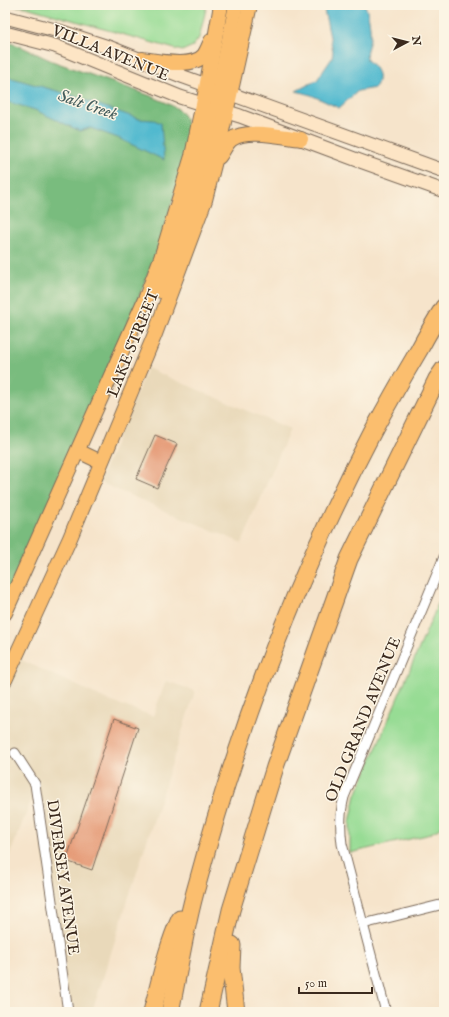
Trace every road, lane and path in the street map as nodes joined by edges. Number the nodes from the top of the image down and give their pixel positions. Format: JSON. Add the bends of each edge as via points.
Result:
{"nodes":[{"id":1,"x":236,"y":5,"type":"edge"},
{"id":2,"x":250,"y":5,"type":"edge"},
{"id":3,"x":220,"y":9,"type":"edge"},
{"id":4,"x":5,"y":17,"type":"edge"},
{"id":5,"x":5,"y":33,"type":"edge"},
{"id":6,"x":142,"y":59,"type":"junction"},
{"id":7,"x":219,"y":89,"type":"junction"},
{"id":8,"x":214,"y":108,"type":"junction"},
{"id":9,"x":301,"y":139,"type":"junction"},
{"id":10,"x":214,"y":164,"type":"junction"},
{"id":11,"x":444,"y":171,"type":"edge"},
{"id":12,"x":444,"y":191,"type":"edge"},
{"id":13,"x":444,"y":307,"type":"edge"},
{"id":14,"x":156,"y":334,"type":"junction"},
{"id":15,"x":444,"y":369,"type":"edge"},
{"id":16,"x":78,"y":451,"type":"junction"},
{"id":17,"x":102,"y":462,"type":"junction"},
{"id":18,"x":444,"y":557,"type":"edge"},
{"id":19,"x":5,"y":613,"type":"edge"},
{"id":20,"x":9,"y":662,"type":"edge"},
{"id":21,"x":5,"y":680,"type":"edge"},
{"id":22,"x":15,"y":753,"type":"dead end"},
{"id":23,"x":196,"y":886,"type":"junction"},
{"id":24,"x":234,"y":900,"type":"junction"},
{"id":25,"x":444,"y":904,"type":"edge"},
{"id":26,"x":363,"y":924,"type":"junction"},
{"id":27,"x":68,"y":1012,"type":"edge"},
{"id":28,"x":152,"y":1012,"type":"edge"},
{"id":29,"x":170,"y":1012,"type":"edge"},
{"id":30,"x":208,"y":1012,"type":"edge"},
{"id":31,"x":236,"y":1012,"type":"edge"},
{"id":32,"x":386,"y":1012,"type":"edge"}],
"edges":[{"from":1,"to":7,"type":"main road"},
{"from":2,"to":7,"type":"main road","name":"LAKE STREET"},
{"from":3,"to":6,"type":"main road","via":[[204,56],[181,63]]},
{"from":3,"to":7,"type":"main road","name":"LAKE STREET"},
{"from":4,"to":6,"type":"main road","name":"VILLA AVENUE","via":[[59,30]]},
{"from":5,"to":8,"type":"main road","name":"VILLA AVENUE","via":[[55,46],[180,97]]},
{"from":6,"to":7,"type":"main road","name":"VILLA AVENUE"},
{"from":7,"to":8,"type":"main road","name":"LAKE STREET"},
{"from":7,"to":8,"type":"main road","name":"LAKE STREET"},
{"from":7,"to":11,"type":"main road","name":"VILLA AVENUE"},
{"from":8,"to":9,"type":"main road","name":"VILLA AVENUE"},
{"from":8,"to":10,"type":"main road","name":"LAKE STREET"},
{"from":8,"to":14,"type":"main road","via":[[192,198],[157,303]]},
{"from":8,"to":16,"type":"main road","name":"LAKE STREET","via":[[200,117],[192,156],[146,297]]},
{"from":9,"to":10,"type":"main road","via":[[240,135],[231,140]]},
{"from":9,"to":12,"type":"main road","name":"VILLA AVENUE"},
{"from":10,"to":14,"type":"main road","name":"LAKE STREET","via":[[204,200]]},
{"from":13,"to":23,"type":"highway","via":[[352,473],[293,600],[252,707]]},
{"from":14,"to":17,"type":"main road","name":"LAKE STREET"},
{"from":15,"to":24,"type":"highway","via":[[349,559],[275,767]]},
{"from":16,"to":17,"type":"main road"},
{"from":16,"to":19,"type":"main road","name":"LAKE STREET"},
{"from":17,"to":20,"type":"main road","name":"LAKE STREET","via":[[70,538]]},
{"from":18,"to":26,"type":"street","name":"OLD GRAND AVENUE","via":[[341,808],[342,844]]},
{"from":20,"to":21,"type":"main road","name":"LAKE STREET"},
{"from":22,"to":27,"type":"street","name":"DIVERSEY AVENUE","via":[[35,784]]},
{"from":23,"to":28,"type":"highway","via":[[177,927]]},
{"from":23,"to":29,"type":"highway"},
{"from":24,"to":30,"type":"highway"},
{"from":24,"to":31,"type":"highway","via":[[231,968]]},
{"from":25,"to":26,"type":"street"},
{"from":26,"to":32,"type":"street","name":"OLD GRAND AVENUE"}]}
